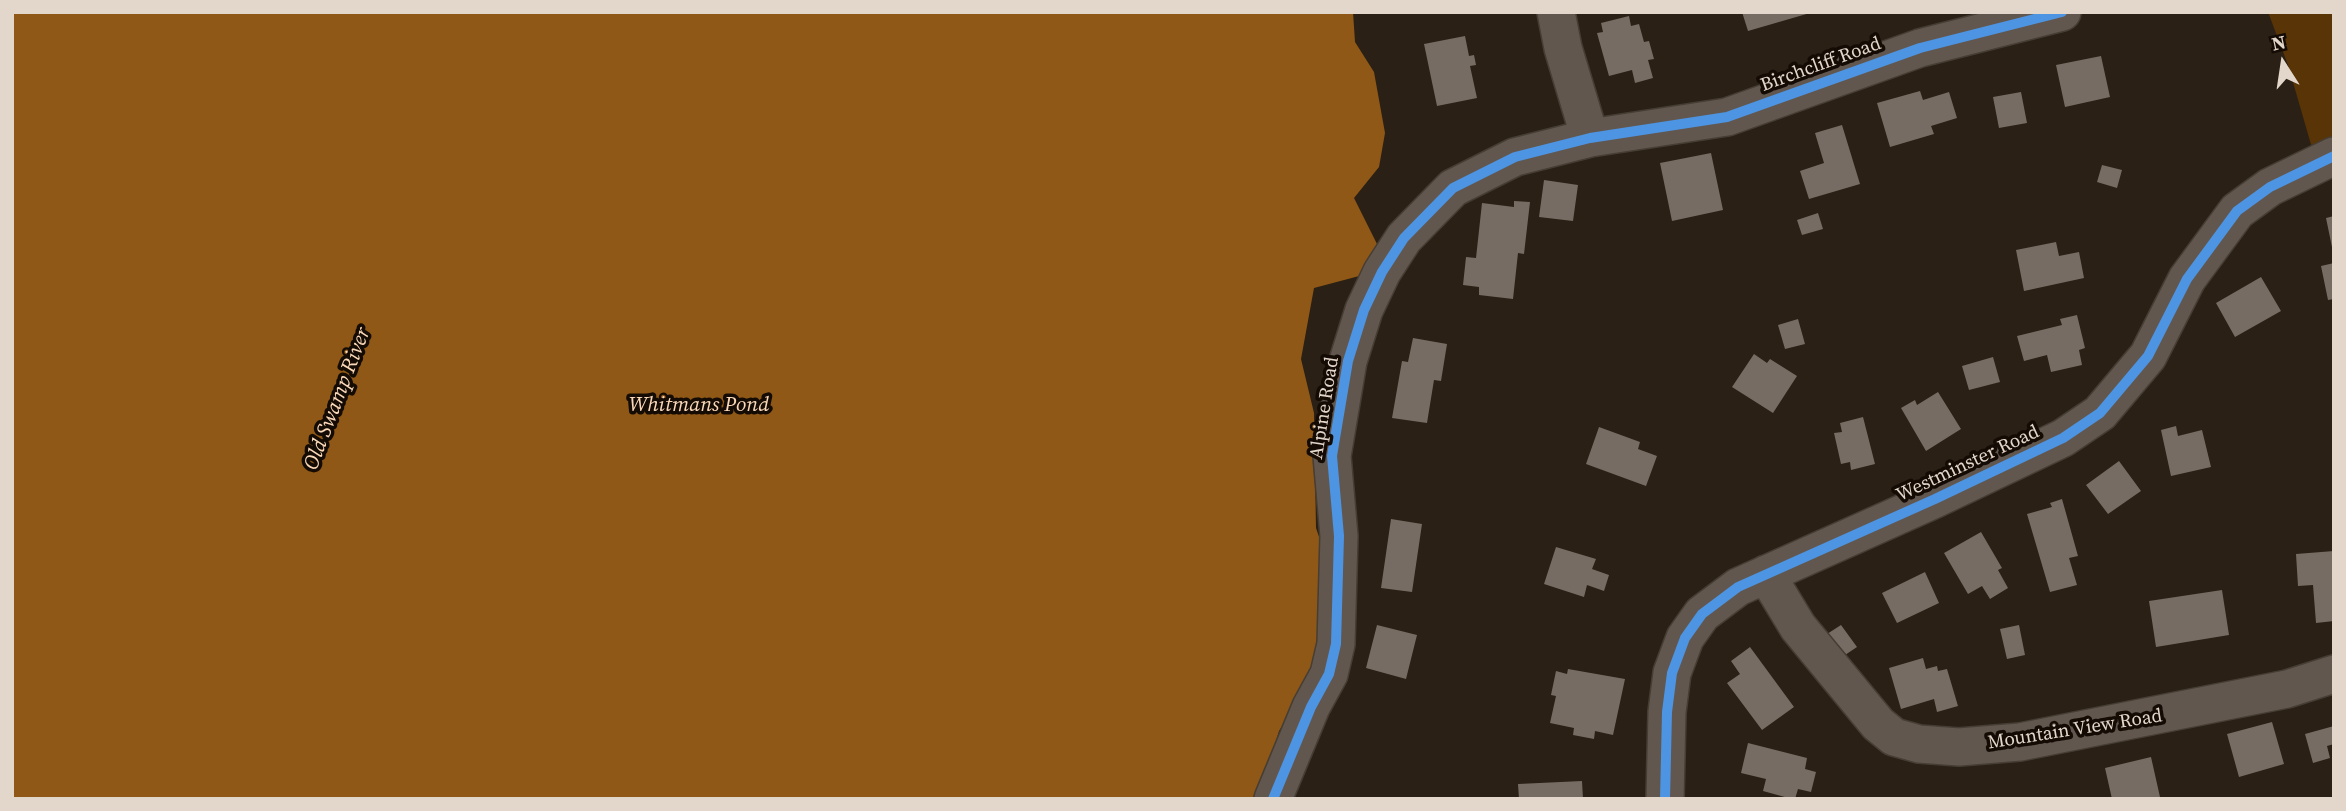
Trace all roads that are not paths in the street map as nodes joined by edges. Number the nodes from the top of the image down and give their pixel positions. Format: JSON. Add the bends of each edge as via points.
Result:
{"nodes":[{"id":1,"x":1556,"y":12,"type":"edge"},
{"id":2,"x":2062,"y":12,"type":"edge"},
{"id":3,"x":1590,"y":138,"type":"junction"},
{"id":4,"x":2334,"y":156,"type":"edge"},
{"id":5,"x":1766,"y":574,"type":"junction"},
{"id":6,"x":2334,"y":674,"type":"edge"},
{"id":7,"x":1273,"y":799,"type":"edge"},
{"id":8,"x":1665,"y":799,"type":"edge"}],
"edges":[{"from":1,"to":3,"type":"street"},
{"from":2,"to":3,"type":"street","name":"Birchcliff Road","via":[[1920,48],[1727,117]]},
{"from":3,"to":7,"type":"street","name":"Alpine Road","via":[[1515,157],[1453,188],[1404,238],[1381,272],[1348,361],[1332,456],[1339,536],[1336,644],[1329,674]]},
{"from":4,"to":5,"type":"street","name":"Westminster Road","via":[[2270,187],[2237,211],[2187,279],[2148,356],[2100,412],[2051,443]]},
{"from":5,"to":6,"type":"street","name":"Mountain View Road","via":[[1798,627],[1878,724],[1894,737],[1919,744],[1959,747],[2020,742],[2287,689]]},
{"from":5,"to":8,"type":"street","name":"Westminster Road","via":[[1721,597],[1685,638],[1668,699]]}]}
